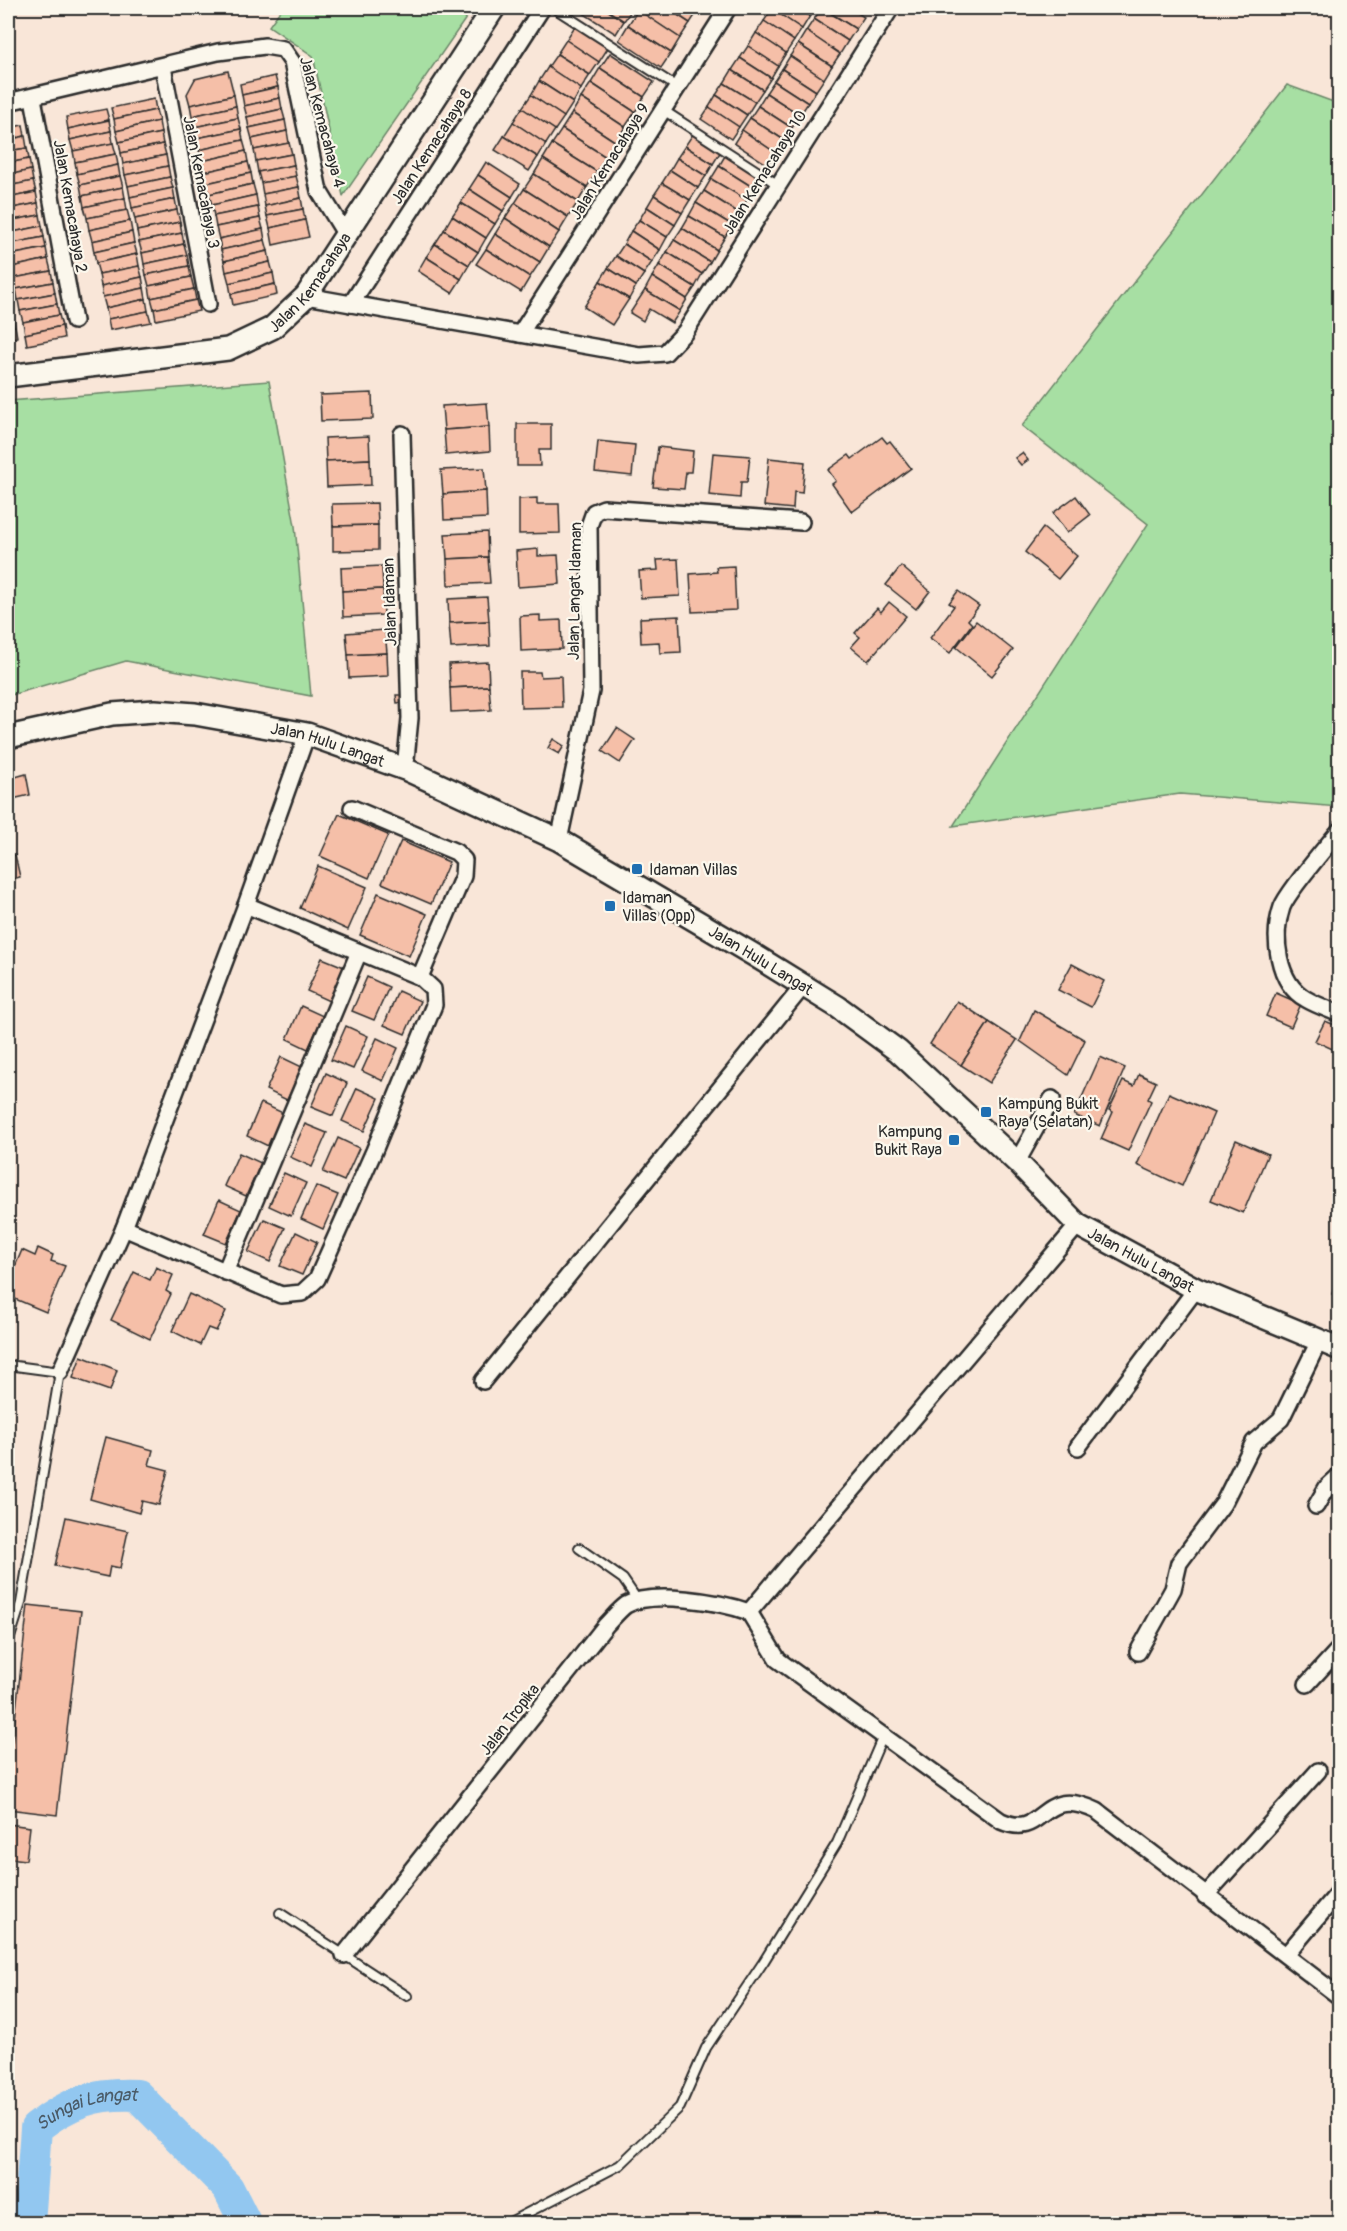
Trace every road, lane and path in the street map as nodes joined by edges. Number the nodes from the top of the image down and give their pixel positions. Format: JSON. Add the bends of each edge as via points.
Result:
{"nodes":[{"id":1,"x":494,"y":8,"type":"edge"},
{"id":2,"x":542,"y":8,"type":"edge"},
{"id":3,"x":554,"y":8,"type":"edge"},
{"id":4,"x":728,"y":8,"type":"edge"},
{"id":5,"x":891,"y":8,"type":"edge"},
{"id":6,"x":163,"y":67,"type":"junction"},
{"id":7,"x":677,"y":87,"type":"junction"},
{"id":8,"x":33,"y":98,"type":"junction"},
{"id":9,"x":8,"y":102,"type":"edge"},
{"id":10,"x":663,"y":110,"type":"junction"},
{"id":11,"x":777,"y":184,"type":"junction"},
{"id":12,"x":346,"y":235,"type":"junction"},
{"id":13,"x":306,"y":296,"type":"junction"},
{"id":14,"x":208,"y":304,"type":"dead end"},
{"id":15,"x":351,"y":304,"type":"junction"},
{"id":16,"x":74,"y":321,"type":"dead end"},
{"id":17,"x":520,"y":334,"type":"junction"},
{"id":18,"x":8,"y":376,"type":"edge"},
{"id":19,"x":402,"y":434,"type":"dead end"},
{"id":20,"x":801,"y":522,"type":"dead end"},
{"id":21,"x":307,"y":734,"type":"junction"},
{"id":22,"x":8,"y":737,"type":"edge"},
{"id":23,"x":405,"y":770,"type":"junction"},
{"id":24,"x":352,"y":808,"type":"dead end"},
{"id":25,"x":1340,"y":830,"type":"edge"},
{"id":26,"x":559,"y":840,"type":"junction"},
{"id":27,"x":246,"y":905,"type":"junction"},
{"id":28,"x":359,"y":952,"type":"junction"},
{"id":29,"x":420,"y":977,"type":"junction"},
{"id":30,"x":804,"y":986,"type":"junction"},
{"id":31,"x":1340,"y":1014,"type":"edge"},
{"id":32,"x":1052,"y":1099,"type":"dead end"},
{"id":33,"x":1017,"y":1162,"type":"junction"},
{"id":34,"x":1078,"y":1225,"type":"junction"},
{"id":35,"x":124,"y":1228,"type":"junction"},
{"id":36,"x":225,"y":1272,"type":"junction"},
{"id":37,"x":1196,"y":1289,"type":"junction"},
{"id":38,"x":1319,"y":1341,"type":"junction"},
{"id":39,"x":1340,"y":1349,"type":"edge"},
{"id":40,"x":8,"y":1365,"type":"edge"},
{"id":41,"x":60,"y":1372,"type":"junction"},
{"id":42,"x":483,"y":1381,"type":"dead end"},
{"id":43,"x":1078,"y":1447,"type":"dead end"},
{"id":44,"x":1340,"y":1475,"type":"edge"},
{"id":45,"x":1316,"y":1506,"type":"dead end"},
{"id":46,"x":579,"y":1548,"type":"dead end"},
{"id":47,"x":638,"y":1601,"type":"junction"},
{"id":48,"x":749,"y":1611,"type":"junction"},
{"id":49,"x":8,"y":1644,"type":"edge"},
{"id":50,"x":1340,"y":1648,"type":"edge"},
{"id":51,"x":1138,"y":1652,"type":"dead end"},
{"id":52,"x":1307,"y":1684,"type":"dead end"},
{"id":53,"x":882,"y":1736,"type":"junction"},
{"id":54,"x":1318,"y":1771,"type":"dead end"},
{"id":55,"x":1340,"y":1891,"type":"edge"},
{"id":56,"x":1205,"y":1896,"type":"junction"},
{"id":57,"x":280,"y":1913,"type":"dead end"},
{"id":58,"x":344,"y":1955,"type":"junction"},
{"id":59,"x":1286,"y":1955,"type":"junction"},
{"id":60,"x":407,"y":1996,"type":"dead end"},
{"id":61,"x":1340,"y":1997,"type":"edge"},
{"id":62,"x":506,"y":2223,"type":"edge"}],
"edges":[{"from":1,"to":12,"type":"main road","name":"Jalan Kemacahaya"},
{"from":2,"to":15,"type":"street","name":"Jalan Kemacahaya 8"},
{"from":3,"to":7,"type":"lane"},
{"from":4,"to":7,"type":"street","name":"Jalan Kemacahaya 9"},
{"from":5,"to":11,"type":"street","name":"Jalan Kemacahaya 10"},
{"from":6,"to":8,"type":"street"},
{"from":6,"to":12,"type":"street","name":"Jalan Kemacahaya 4","via":[[218,52],[265,45],[283,49],[292,62],[319,191]]},
{"from":6,"to":14,"type":"street","name":"Jalan Kemacahaya 3"},
{"from":7,"to":10,"type":"street","name":"Jalan Kemacahaya 9"},
{"from":8,"to":9,"type":"street"},
{"from":8,"to":16,"type":"street","name":"Jalan Kemacahaya 2"},
{"from":10,"to":11,"type":"lane"},
{"from":10,"to":17,"type":"street","name":"Jalan Kemacahaya 9"},
{"from":11,"to":17,"type":"street","name":"Jalan Kemacahaya 10","via":[[685,332],[665,353],[639,356]]},
{"from":12,"to":13,"type":"main road","name":"Jalan Kemacahaya"},
{"from":13,"to":15,"type":"street"},
{"from":13,"to":18,"type":"main road","name":"Jalan Kemacahaya","via":[[272,328],[228,349]]},
{"from":15,"to":17,"type":"street"},
{"from":19,"to":23,"type":"street","name":"Jalan Idaman","via":[[410,718]]},
{"from":20,"to":26,"type":"street","name":"Jalan Langat Idaman","via":[[604,507],[594,512],[589,526],[591,691]]},
{"from":21,"to":22,"type":"main road","name":"Jalan Hulu Langat","via":[[195,714],[154,711],[112,714]]},
{"from":21,"to":23,"type":"main road","name":"Jalan Hulu Langat"},
{"from":21,"to":27,"type":"street"},
{"from":23,"to":26,"type":"main road","name":"Jalan Hulu Langat"},
{"from":24,"to":29,"type":"street","via":[[456,852],[464,860],[463,876]]},
{"from":25,"to":31,"type":"street","via":[[1282,906],[1277,934],[1288,984],[1304,998]]},
{"from":26,"to":30,"type":"main road","name":"Jalan Hulu Langat"},
{"from":27,"to":28,"type":"street"},
{"from":27,"to":35,"type":"street"},
{"from":28,"to":29,"type":"street"},
{"from":28,"to":36,"type":"street"},
{"from":29,"to":36,"type":"street","via":[[433,989],[434,1005],[317,1279],[302,1293],[281,1295]]},
{"from":30,"to":33,"type":"main road","name":"Jalan Hulu Langat","via":[[898,1052]]},
{"from":30,"to":42,"type":"street"},
{"from":32,"to":33,"type":"street"},
{"from":33,"to":34,"type":"main road","name":"Jalan Hulu Langat"},
{"from":34,"to":37,"type":"main road","name":"Jalan Hulu Langat"},
{"from":34,"to":48,"type":"street"},
{"from":35,"to":36,"type":"street"},
{"from":35,"to":41,"type":"street"},
{"from":37,"to":38,"type":"main road","name":"Jalan Hulu Langat"},
{"from":37,"to":43,"type":"street"},
{"from":38,"to":39,"type":"main road","name":"Jalan Hulu Langat"},
{"from":38,"to":51,"type":"street","via":[[1281,1419],[1254,1442],[1223,1504],[1179,1563],[1173,1589]]},
{"from":40,"to":41,"type":"lane"},
{"from":41,"to":49,"type":"lane","via":[[21,1603]]},
{"from":44,"to":45,"type":"street"},
{"from":46,"to":47,"type":"lane","via":[[623,1579]]},
{"from":47,"to":48,"type":"street","name":"Jalan Tropika","via":[[649,1597]]},
{"from":47,"to":58,"type":"street","name":"Jalan Tropika","via":[[626,1605],[606,1625]]},
{"from":48,"to":53,"type":"street","via":[[777,1660]]},
{"from":50,"to":52,"type":"street"},
{"from":53,"to":56,"type":"street","via":[[1010,1825],[1028,1825],[1057,1803],[1068,1801],[1097,1811]]},
{"from":53,"to":62,"type":"lane","via":[[837,1843],[706,2048],[680,2107],[620,2165]]},
{"from":54,"to":56,"type":"street"},
{"from":55,"to":59,"type":"street"},
{"from":56,"to":59,"type":"street"},
{"from":57,"to":58,"type":"lane"},
{"from":58,"to":60,"type":"lane"},
{"from":59,"to":61,"type":"street"}]}
